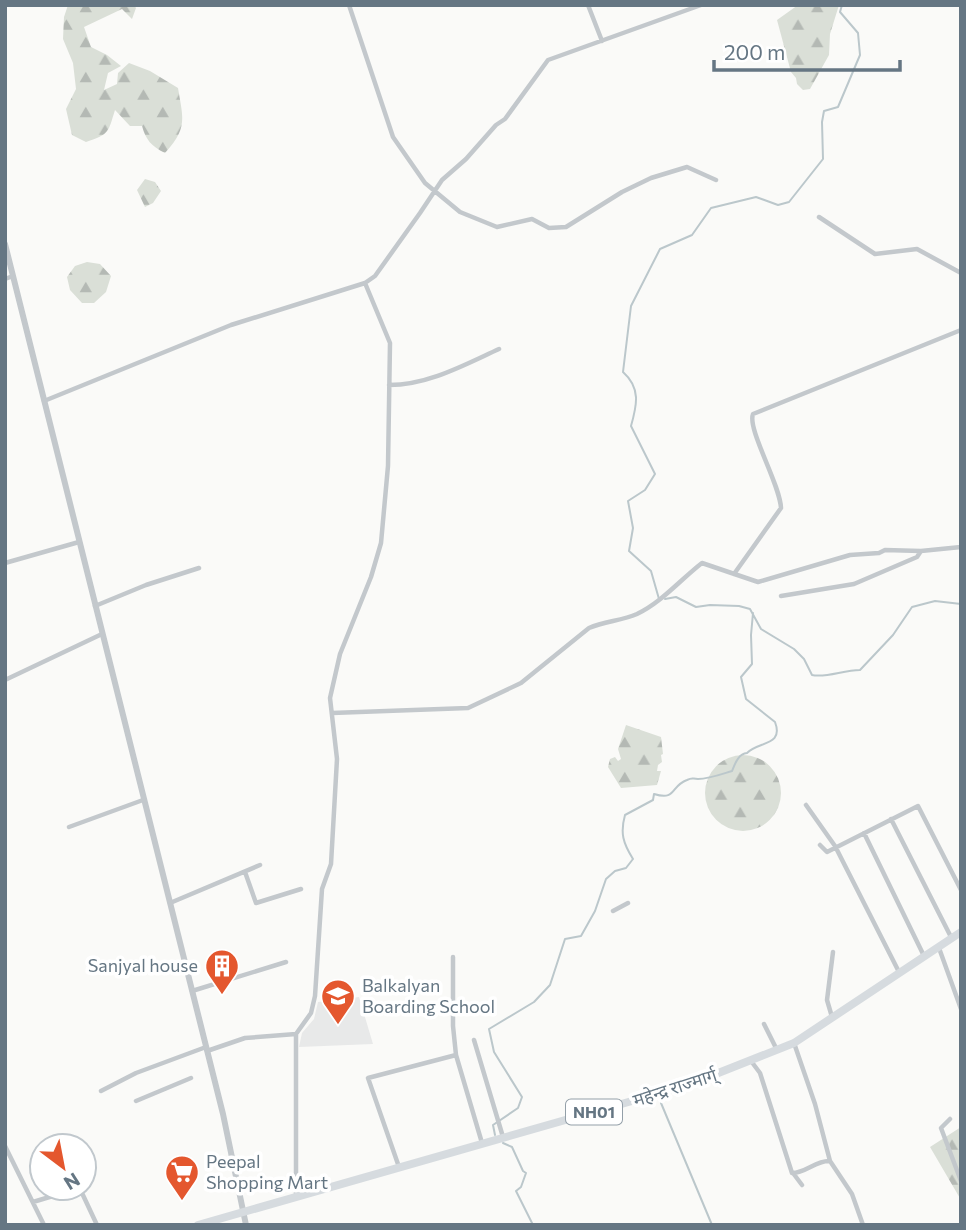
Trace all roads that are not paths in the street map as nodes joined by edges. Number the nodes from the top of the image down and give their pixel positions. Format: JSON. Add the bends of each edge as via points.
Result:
{"nodes":[{"id":1,"x":349,"y":5,"type":"edge"},
{"id":2,"x":589,"y":5,"type":"edge"},
{"id":3,"x":701,"y":5,"type":"edge"},
{"id":4,"x":602,"y":41,"type":"junction"},
{"id":5,"x":716,"y":180,"type":"dead end"},
{"id":6,"x":433,"y":191,"type":"junction"},
{"id":7,"x":819,"y":217,"type":"dead end"},
{"id":8,"x":5,"y":245,"type":"edge"},
{"id":9,"x":961,"y":273,"type":"edge"},
{"id":10,"x":13,"y":276,"type":"junction"},
{"id":11,"x":5,"y":279,"type":"edge"},
{"id":12,"x":365,"y":283,"type":"junction"},
{"id":13,"x":961,"y":330,"type":"edge"},
{"id":14,"x":499,"y":349,"type":"dead end"},
{"id":15,"x":389,"y":385,"type":"junction"},
{"id":16,"x":44,"y":401,"type":"junction"},
{"id":17,"x":79,"y":542,"type":"junction"},
{"id":18,"x":961,"y":547,"type":"edge"},
{"id":19,"x":921,"y":551,"type":"junction"},
{"id":20,"x":5,"y":563,"type":"edge"},
{"id":21,"x":199,"y":568,"type":"dead end"},
{"id":22,"x":734,"y":574,"type":"junction"},
{"id":23,"x":781,"y":596,"type":"dead end"},
{"id":24,"x":94,"y":607,"type":"junction"},
{"id":25,"x":102,"y":634,"type":"junction"},
{"id":26,"x":5,"y":680,"type":"edge"},
{"id":27,"x":331,"y":713,"type":"junction"},
{"id":28,"x":143,"y":800,"type":"junction"},
{"id":29,"x":806,"y":805,"type":"dead end"},
{"id":30,"x":891,"y":819,"type":"junction"},
{"id":31,"x":69,"y":827,"type":"dead end"},
{"id":32,"x":864,"y":833,"type":"junction"},
{"id":33,"x":820,"y":845,"type":"dead end"},
{"id":34,"x":835,"y":846,"type":"junction"},
{"id":35,"x":260,"y":865,"type":"dead end"},
{"id":36,"x":244,"y":872,"type":"junction"},
{"id":37,"x":301,"y":888,"type":"dead end"},
{"id":38,"x":961,"y":890,"type":"edge"},
{"id":39,"x":169,"y":903,"type":"junction"},
{"id":40,"x":628,"y":903,"type":"dead end"},
{"id":41,"x":613,"y":911,"type":"dead end"},
{"id":42,"x":961,"y":932,"type":"edge"},
{"id":43,"x":952,"y":938,"type":"junction"},
{"id":44,"x":938,"y":947,"type":"junction"},
{"id":45,"x":833,"y":952,"type":"dead end"},
{"id":46,"x":924,"y":956,"type":"junction"},
{"id":47,"x":453,"y":957,"type":"dead end"},
{"id":48,"x":286,"y":962,"type":"dead end"},
{"id":49,"x":899,"y":973,"type":"junction"},
{"id":50,"x":192,"y":991,"type":"junction"},
{"id":51,"x":961,"y":1009,"type":"edge"},
{"id":52,"x":832,"y":1018,"type":"junction"},
{"id":53,"x":764,"y":1024,"type":"dead end"},
{"id":54,"x":296,"y":1034,"type":"junction"},
{"id":55,"x":474,"y":1040,"type":"dead end"},
{"id":56,"x":794,"y":1042,"type":"junction"},
{"id":57,"x":206,"y":1049,"type":"junction"},
{"id":58,"x":777,"y":1050,"type":"junction"},
{"id":59,"x":456,"y":1055,"type":"junction"},
{"id":60,"x":751,"y":1060,"type":"junction"},
{"id":61,"x":191,"y":1078,"type":"dead end"},
{"id":62,"x":101,"y":1091,"type":"dead end"},
{"id":63,"x":136,"y":1101,"type":"dead end"},
{"id":64,"x":950,"y":1119,"type":"dead end"},
{"id":65,"x":503,"y":1138,"type":"junction"},
{"id":66,"x":482,"y":1144,"type":"junction"},
{"id":67,"x":5,"y":1146,"type":"edge"},
{"id":68,"x":830,"y":1161,"type":"junction"},
{"id":69,"x":399,"y":1167,"type":"junction"},
{"id":70,"x":792,"y":1172,"type":"junction"},
{"id":71,"x":961,"y":1181,"type":"edge"},
{"id":72,"x":802,"y":1185,"type":"dead end"},
{"id":73,"x":28,"y":1192,"type":"edge"},
{"id":74,"x":296,"y":1197,"type":"junction"},
{"id":75,"x":33,"y":1202,"type":"edge"},
{"id":76,"x":86,"y":1202,"type":"edge"},
{"id":77,"x":243,"y":1212,"type":"junction"},
{"id":78,"x":44,"y":1225,"type":"edge"},
{"id":79,"x":97,"y":1225,"type":"edge"},
{"id":80,"x":198,"y":1225,"type":"edge"},
{"id":81,"x":246,"y":1225,"type":"edge"},
{"id":82,"x":863,"y":1225,"type":"edge"}],
"edges":[{"from":1,"to":6,"type":"street","via":[[393,137]]},
{"from":2,"to":4,"type":"street"},
{"from":3,"to":4,"type":"street"},
{"from":4,"to":6,"type":"street","via":[[548,60],[505,119]]},
{"from":5,"to":6,"type":"street","via":[[687,167],[671,171],[622,192],[566,227],[549,228],[532,219],[497,228],[460,212]]},
{"from":6,"to":12,"type":"street","via":[[375,276]]},
{"from":7,"to":9,"type":"street","via":[[875,254],[917,249]]},
{"from":8,"to":10,"type":"street"},
{"from":10,"to":11,"type":"street"},
{"from":10,"to":16,"type":"street"},
{"from":12,"to":15,"type":"street","via":[[390,342]]},
{"from":12,"to":16,"type":"street","via":[[231,325]]},
{"from":13,"to":22,"type":"street","via":[[752,414],[751,424],[780,508]]},
{"from":14,"to":15,"type":"street","via":[[428,379]]},
{"from":15,"to":27,"type":"street","via":[[381,543],[340,654]]},
{"from":16,"to":17,"type":"street"},
{"from":17,"to":20,"type":"street"},
{"from":17,"to":24,"type":"street"},
{"from":18,"to":19,"type":"street"},
{"from":19,"to":22,"type":"street","via":[[850,555],[758,582]]},
{"from":19,"to":23,"type":"street","via":[[917,557],[854,584]]},
{"from":21,"to":24,"type":"street"},
{"from":22,"to":27,"type":"street","via":[[702,563],[635,615],[589,628],[521,683],[468,708]]},
{"from":24,"to":25,"type":"street"},
{"from":25,"to":26,"type":"street"},
{"from":25,"to":28,"type":"street"},
{"from":27,"to":54,"type":"street","via":[[337,759],[331,864],[321,889],[315,996],[311,1013]]},
{"from":28,"to":31,"type":"street"},
{"from":28,"to":39,"type":"street"},
{"from":29,"to":34,"type":"street"},
{"from":30,"to":32,"type":"street"},
{"from":30,"to":38,"type":"street","via":[[918,806]]},
{"from":30,"to":43,"type":"street"},
{"from":32,"to":34,"type":"street"},
{"from":32,"to":46,"type":"street"},
{"from":33,"to":34,"type":"street","via":[[827,852]]},
{"from":34,"to":49,"type":"street"},
{"from":35,"to":36,"type":"street"},
{"from":36,"to":37,"type":"street","via":[[256,903]]},
{"from":36,"to":39,"type":"street"},
{"from":39,"to":50,"type":"street"},
{"from":40,"to":41,"type":"street"},
{"from":42,"to":43,"type":"highway","name":"महेन्द्र राज्मार्ग्","number":"NH01"},
{"from":43,"to":44,"type":"highway","name":"महेन्द्र राज्मार्ग्","number":"NH01"},
{"from":44,"to":46,"type":"highway","name":"महेन्द्र राज्मार्ग्","number":"NH01"},
{"from":44,"to":51,"type":"street"},
{"from":45,"to":52,"type":"street","via":[[827,1000]]},
{"from":46,"to":49,"type":"highway","name":"महेन्द्र राज्मार्ग्","number":"NH01"},
{"from":47,"to":59,"type":"street"},
{"from":48,"to":50,"type":"street"},
{"from":49,"to":52,"type":"highway","name":"महेन्द्र राज्मार्ग्","number":"NH01"},
{"from":50,"to":57,"type":"street"},
{"from":52,"to":56,"type":"highway","name":"महेन्द्र राज्मार्ग्","number":"NH01"},
{"from":53,"to":58,"type":"street"},
{"from":54,"to":57,"type":"street","via":[[245,1038]]},
{"from":54,"to":74,"type":"street"},
{"from":55,"to":65,"type":"street"},
{"from":56,"to":58,"type":"highway","name":"महेन्द्र राज्मार्ग्","number":"NH01"},
{"from":56,"to":68,"type":"street"},
{"from":57,"to":62,"type":"street","via":[[136,1073]]},
{"from":57,"to":77,"type":"street"},
{"from":58,"to":60,"type":"highway","name":"महेन्द्र राज्मार्ग्","number":"NH01"},
{"from":59,"to":66,"type":"street"},
{"from":59,"to":69,"type":"street","via":[[368,1078]]},
{"from":60,"to":65,"type":"highway","name":"महेन्द्र राज्मार्ग्","number":"NH01","via":[[688,1085]]},
{"from":60,"to":70,"type":"street","via":[[760,1073]]},
{"from":61,"to":63,"type":"street"},
{"from":64,"to":71,"type":"street","via":[[941,1128]]},
{"from":65,"to":66,"type":"highway","name":"महेन्द्र राज्मार्ग्","number":"NH01"},
{"from":66,"to":69,"type":"highway","name":"महेन्द्र राज्मार्ग्","number":"NH01"},
{"from":67,"to":73,"type":"street"},
{"from":68,"to":70,"type":"street"},
{"from":68,"to":82,"type":"street","via":[[852,1194]]},
{"from":69,"to":74,"type":"highway","name":"महेन्द्र राज्मार्ग्","number":"NH01"},
{"from":70,"to":72,"type":"street"},
{"from":74,"to":77,"type":"highway","name":"महेन्द्र राज्मार्ग्","number":"NH01"},
{"from":75,"to":78,"type":"street"},
{"from":76,"to":79,"type":"street"},
{"from":77,"to":80,"type":"highway","name":"महेन्द्र राज्मार्ग्","number":"NH01"},
{"from":77,"to":81,"type":"street"}]}
